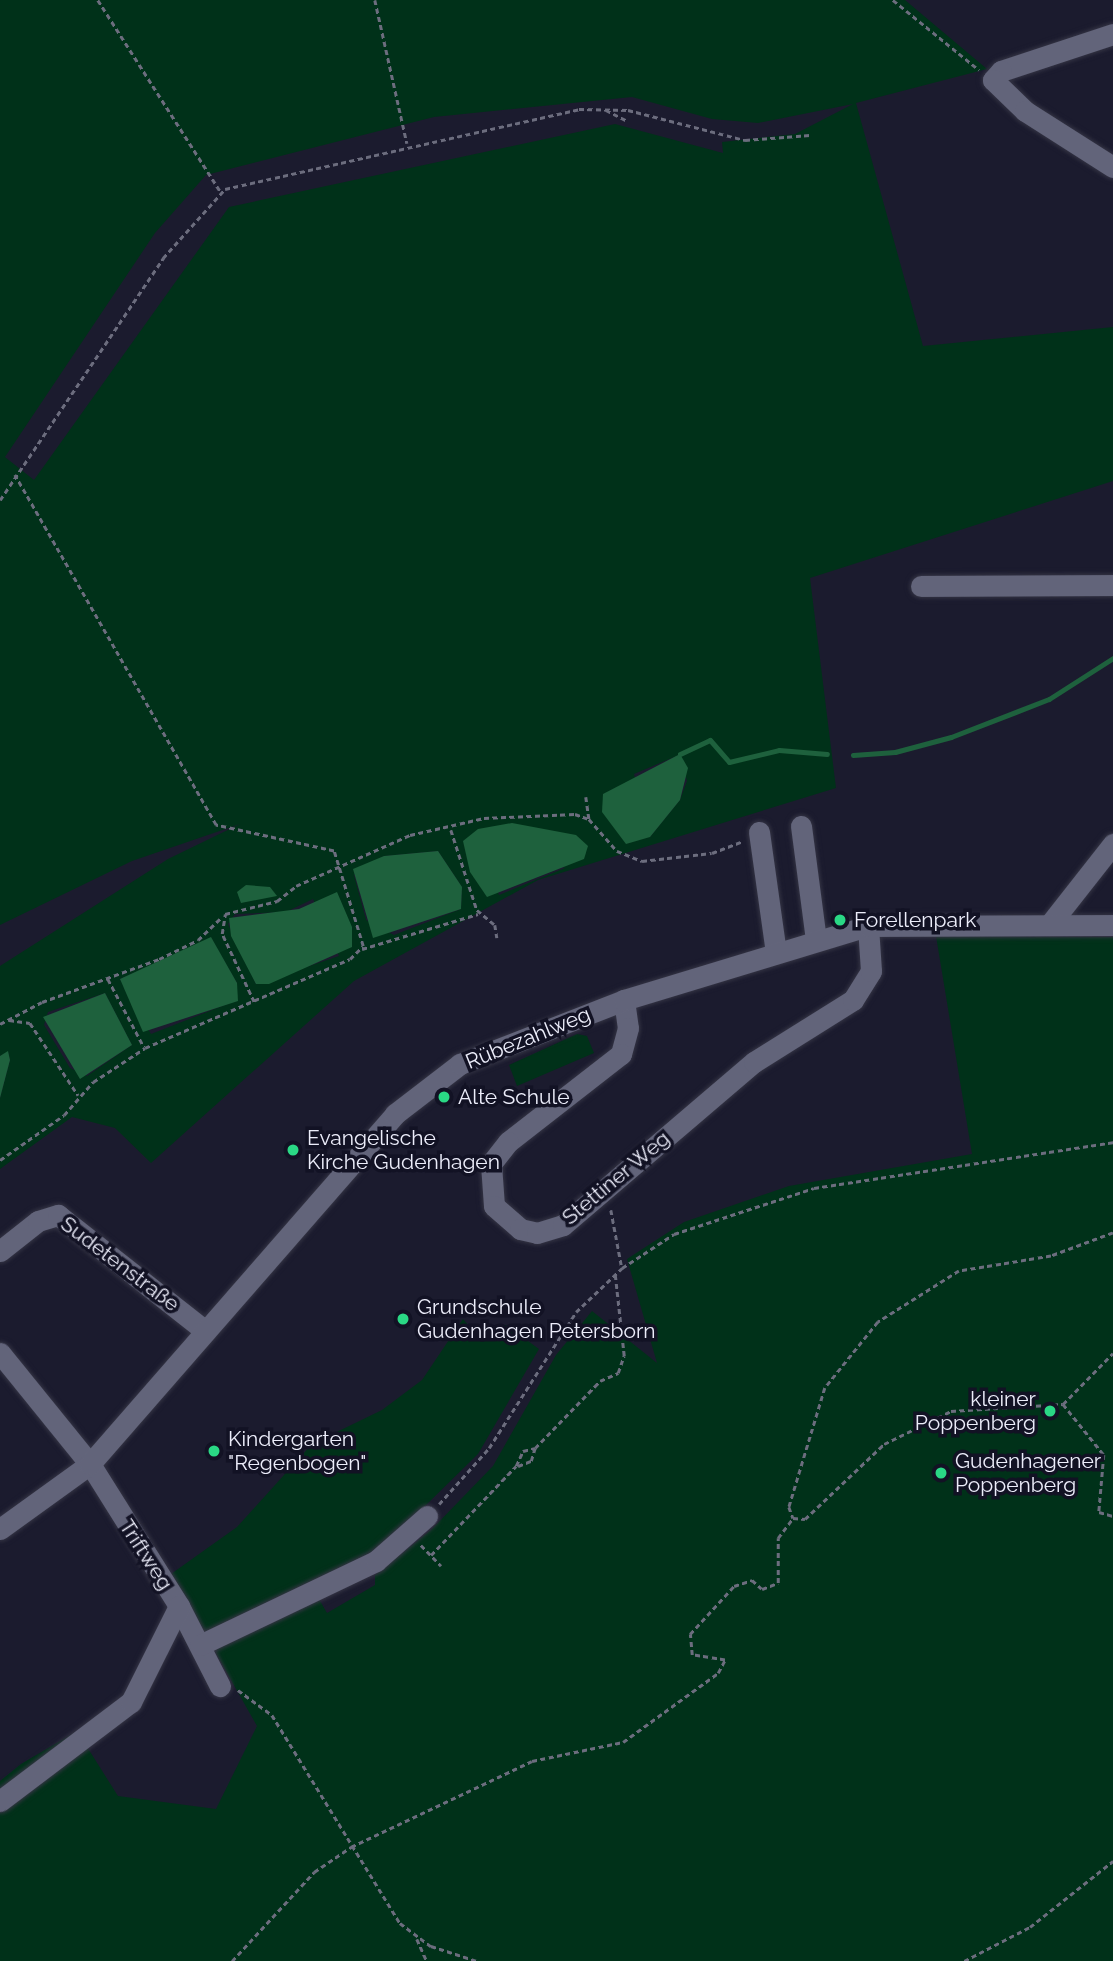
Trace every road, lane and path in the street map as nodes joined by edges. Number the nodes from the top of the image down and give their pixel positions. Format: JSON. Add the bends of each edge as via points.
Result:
{"nodes":[{"id":1,"x":98,"y":0,"type":"edge"},
{"id":2,"x":375,"y":0,"type":"edge"},
{"id":3,"x":892,"y":0,"type":"edge"},
{"id":4,"x":1113,"y":34,"type":"edge"},
{"id":5,"x":993,"y":79,"type":"junction"},
{"id":6,"x":600,"y":108,"type":"junction"},
{"id":7,"x":628,"y":121,"type":"dead end"},
{"id":8,"x":810,"y":135,"type":"dead end"},
{"id":9,"x":407,"y":143,"type":"junction"},
{"id":10,"x":1113,"y":167,"type":"edge"},
{"id":11,"x":220,"y":191,"type":"junction"},
{"id":12,"x":15,"y":475,"type":"junction"},
{"id":13,"x":0,"y":500,"type":"edge"},
{"id":14,"x":1113,"y":585,"type":"edge"},
{"id":15,"x":921,"y":586,"type":"dead end"},
{"id":16,"x":586,"y":797,"type":"dead end"},
{"id":17,"x":589,"y":819,"type":"junction"},
{"id":18,"x":801,"y":826,"type":"dead end"},
{"id":19,"x":451,"y":830,"type":"junction"},
{"id":20,"x":760,"y":835,"type":"joint"},
{"id":21,"x":1113,"y":844,"type":"edge"},
{"id":22,"x":343,"y":868,"type":"junction"},
{"id":23,"x":478,"y":914,"type":"junction"},
{"id":24,"x":221,"y":918,"type":"junction"},
{"id":25,"x":1050,"y":924,"type":"junction"},
{"id":26,"x":1113,"y":925,"type":"edge"},
{"id":27,"x":868,"y":926,"type":"junction"},
{"id":28,"x":497,"y":938,"type":"dead end"},
{"id":29,"x":816,"y":940,"type":"junction"},
{"id":30,"x":362,"y":949,"type":"junction"},
{"id":31,"x":776,"y":953,"type":"junction"},
{"id":32,"x":108,"y":979,"type":"junction"},
{"id":33,"x":624,"y":1000,"type":"junction"},
{"id":34,"x":254,"y":1002,"type":"junction"},
{"id":35,"x":8,"y":1020,"type":"junction"},
{"id":36,"x":0,"y":1024,"type":"edge"},
{"id":37,"x":145,"y":1048,"type":"junction"},
{"id":38,"x":78,"y":1095,"type":"junction"},
{"id":39,"x":1113,"y":1142,"type":"edge"},
{"id":40,"x":0,"y":1160,"type":"edge"},
{"id":41,"x":612,"y":1229,"type":"dead end"},
{"id":42,"x":1113,"y":1233,"type":"edge"},
{"id":43,"x":0,"y":1251,"type":"edge"},
{"id":44,"x":622,"y":1268,"type":"junction"},
{"id":45,"x":615,"y":1274,"type":"junction"},
{"id":46,"x":204,"y":1330,"type":"junction"},
{"id":47,"x":0,"y":1353,"type":"edge"},
{"id":48,"x":1113,"y":1353,"type":"edge"},
{"id":49,"x":1063,"y":1404,"type":"junction"},
{"id":50,"x":535,"y":1448,"type":"junction"},
{"id":51,"x":90,"y":1464,"type":"junction"},
{"id":52,"x":516,"y":1466,"type":"junction"},
{"id":53,"x":427,"y":1516,"type":"joint"},
{"id":54,"x":1113,"y":1516,"type":"edge"},
{"id":55,"x":793,"y":1518,"type":"junction"},
{"id":56,"x":0,"y":1529,"type":"edge"},
{"id":57,"x":411,"y":1531,"type":"junction"},
{"id":58,"x":431,"y":1555,"type":"junction"},
{"id":59,"x":441,"y":1566,"type":"dead end"},
{"id":60,"x":179,"y":1606,"type":"junction"},
{"id":61,"x":200,"y":1646,"type":"junction"},
{"id":62,"x":220,"y":1686,"type":"joint"},
{"id":63,"x":0,"y":1801,"type":"edge"},
{"id":64,"x":351,"y":1847,"type":"junction"},
{"id":65,"x":1113,"y":1861,"type":"edge"},
{"id":66,"x":418,"y":1939,"type":"junction"},
{"id":67,"x":232,"y":1961,"type":"edge"},
{"id":68,"x":427,"y":1961,"type":"edge"},
{"id":69,"x":477,"y":1961,"type":"edge"},
{"id":70,"x":964,"y":1961,"type":"edge"}],
"edges":[{"from":1,"to":11,"type":"path"},
{"from":2,"to":9,"type":"path"},
{"from":3,"to":5,"type":"path"},
{"from":4,"to":5,"type":"street","via":[[1001,71]]},
{"from":5,"to":10,"type":"street","via":[[1025,111]]},
{"from":6,"to":7,"type":"path"},
{"from":6,"to":8,"type":"path","via":[[746,140]]},
{"from":6,"to":9,"type":"path"},
{"from":9,"to":11,"type":"path"},
{"from":11,"to":12,"type":"path","via":[[163,258]]},
{"from":12,"to":13,"type":"path"},
{"from":12,"to":22,"type":"path","via":[[216,825],[324,847]]},
{"from":14,"to":15,"type":"street"},
{"from":16,"to":17,"type":"path"},
{"from":17,"to":19,"type":"path","via":[[484,818]]},
{"from":17,"to":20,"type":"path","via":[[617,851],[642,861],[712,853]]},
{"from":18,"to":29,"type":"street"},
{"from":19,"to":22,"type":"path","via":[[382,845]]},
{"from":19,"to":23,"type":"path"},
{"from":20,"to":31,"type":"street"},
{"from":21,"to":25,"type":"street"},
{"from":22,"to":24,"type":"path","via":[[302,883],[277,901],[231,910]]},
{"from":22,"to":30,"type":"path"},
{"from":23,"to":28,"type":"path","via":[[495,925]]},
{"from":23,"to":30,"type":"path"},
{"from":24,"to":32,"type":"path","via":[[198,940]]},
{"from":24,"to":34,"type":"path","via":[[222,934]]},
{"from":25,"to":26,"type":"street","name":"Rübezahlweg"},
{"from":25,"to":27,"type":"street","name":"Rübezahlweg"},
{"from":27,"to":29,"type":"street","name":"Rübezahlweg"},
{"from":27,"to":33,"type":"street","name":"Stettiner Weg","via":[[871,971],[853,1000],[754,1062],[563,1225],[537,1233],[520,1229],[494,1206],[491,1164],[508,1142],[621,1054],[628,1028]]},
{"from":29,"to":31,"type":"street","name":"Rübezahlweg"},
{"from":30,"to":34,"type":"path"},
{"from":31,"to":33,"type":"street","name":"Rübezahlweg"},
{"from":32,"to":35,"type":"path"},
{"from":32,"to":37,"type":"path"},
{"from":33,"to":46,"type":"street","name":"Rübezahlweg","via":[[474,1056],[417,1095]]},
{"from":34,"to":37,"type":"path"},
{"from":35,"to":36,"type":"path"},
{"from":35,"to":38,"type":"path","via":[[30,1023]]},
{"from":37,"to":38,"type":"path"},
{"from":38,"to":40,"type":"path","via":[[64,1115]]},
{"from":39,"to":44,"type":"path","via":[[988,1156],[784,1194],[674,1234]]},
{"from":41,"to":44,"type":"path"},
{"from":42,"to":55,"type":"path","via":[[1044,1258],[959,1270],[858,1338],[811,1422],[789,1507]]},
{"from":43,"to":46,"type":"street","name":"Sudetenstraße","via":[[38,1221],[58,1215]]},
{"from":44,"to":45,"type":"path"},
{"from":45,"to":50,"type":"path","via":[[623,1364]]},
{"from":45,"to":53,"type":"path","via":[[564,1327],[489,1448]]},
{"from":46,"to":51,"type":"street","name":"Rübezahlweg"},
{"from":47,"to":51,"type":"street","name":"Triftweg"},
{"from":48,"to":49,"type":"path"},
{"from":49,"to":54,"type":"path","via":[[1104,1455],[1099,1512]]},
{"from":49,"to":55,"type":"path","via":[[974,1406],[914,1427],[872,1454],[813,1514]]},
{"from":50,"to":52,"type":"path","via":[[528,1463]]},
{"from":50,"to":52,"type":"path","via":[[523,1451]]},
{"from":51,"to":56,"type":"street","name":"Rübezahlweg"},
{"from":51,"to":60,"type":"street","name":"Triftweg"},
{"from":52,"to":58,"type":"path"},
{"from":53,"to":57,"type":"street"},
{"from":55,"to":64,"type":"path","via":[[778,1538],[778,1583],[762,1589],[752,1580],[734,1586],[690,1634],[692,1655],[727,1664],[646,1728],[575,1757],[532,1761]]},
{"from":57,"to":58,"type":"path"},
{"from":57,"to":61,"type":"street","via":[[356,1572]]},
{"from":58,"to":59,"type":"path"},
{"from":60,"to":61,"type":"street"},
{"from":60,"to":63,"type":"street","name":"Triftweg","via":[[131,1702]]},
{"from":61,"to":62,"type":"street"},
{"from":62,"to":64,"type":"path","via":[[254,1698],[272,1715]]},
{"from":64,"to":66,"type":"path"},
{"from":64,"to":67,"type":"path","via":[[314,1872]]},
{"from":65,"to":70,"type":"path","via":[[1030,1927]]},
{"from":66,"to":68,"type":"path"},
{"from":66,"to":69,"type":"path"}]}
